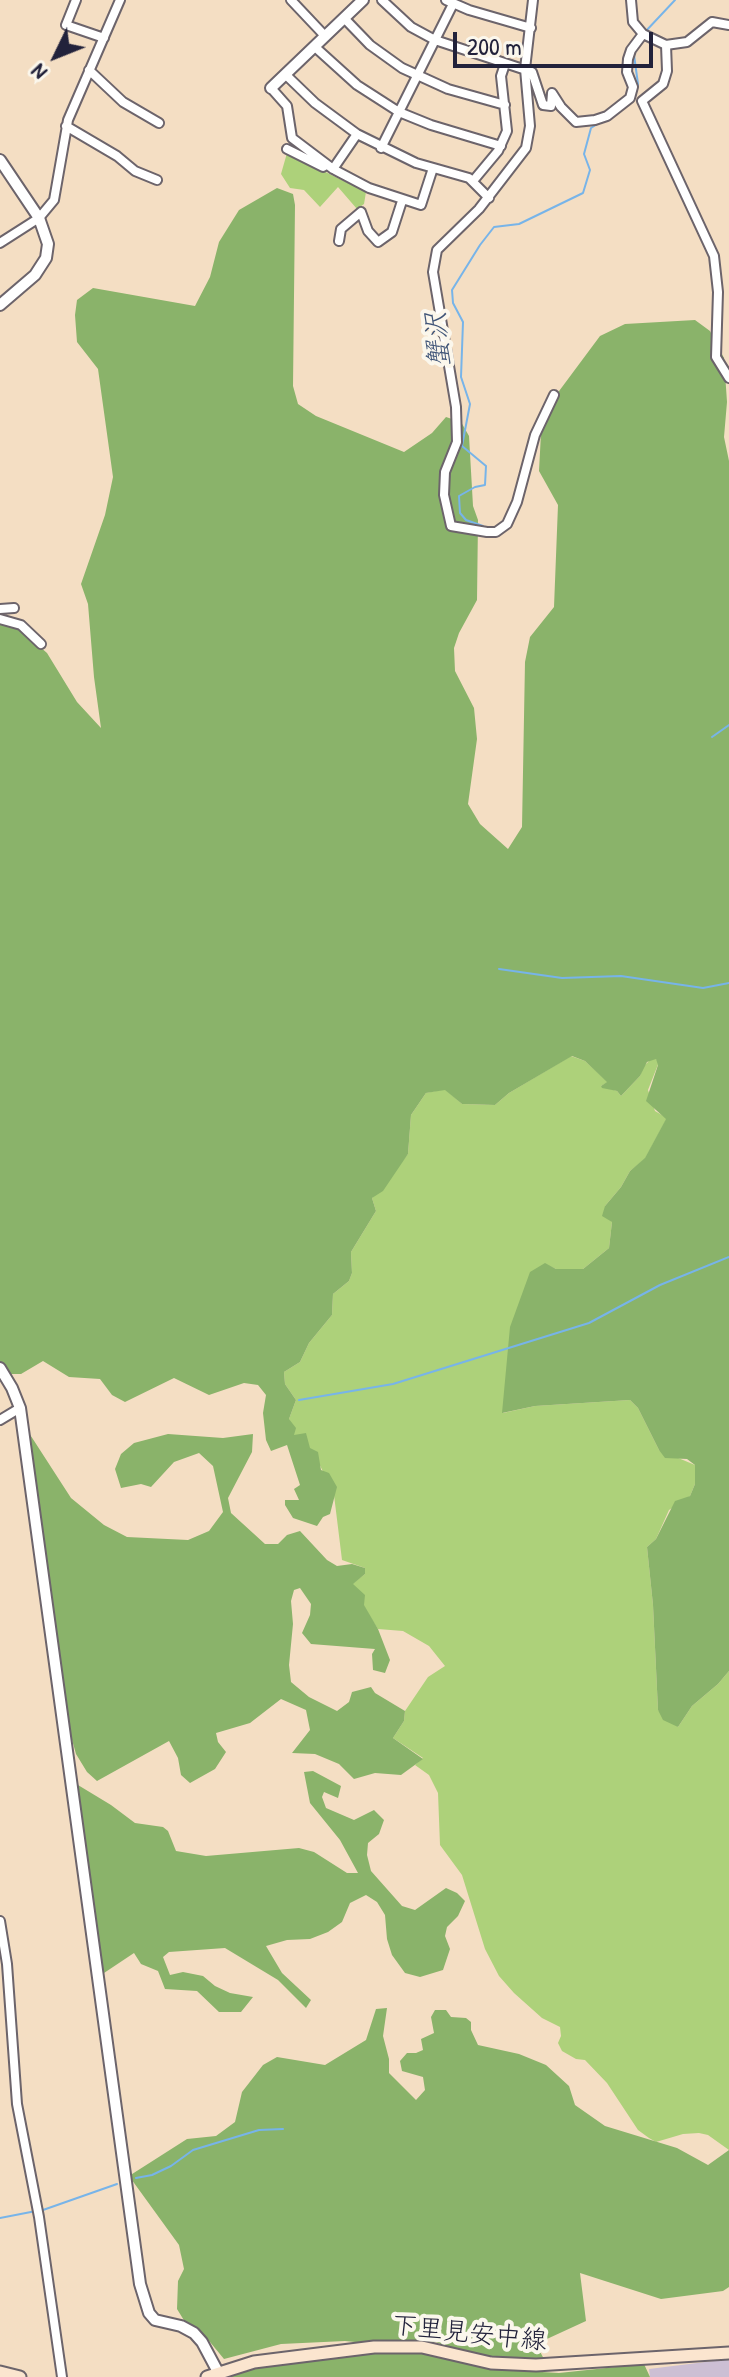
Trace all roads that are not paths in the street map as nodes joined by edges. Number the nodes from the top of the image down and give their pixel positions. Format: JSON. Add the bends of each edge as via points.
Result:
{"nodes":[{"id":1,"x":76,"y":0,"type":"edge"},
{"id":2,"x":120,"y":0,"type":"edge"},
{"id":3,"x":291,"y":0,"type":"edge"},
{"id":4,"x":307,"y":0,"type":"edge"},
{"id":5,"x":363,"y":0,"type":"edge"},
{"id":6,"x":382,"y":0,"type":"edge"},
{"id":7,"x":533,"y":0,"type":"edge"},
{"id":8,"x":631,"y":0,"type":"edge"},
{"id":9,"x":450,"y":2,"type":"edge"},
{"id":10,"x":299,"y":8,"type":"junction"},
{"id":11,"x":344,"y":18,"type":"junction"},
{"id":12,"x":729,"y":25,"type":"edge"},
{"id":13,"x":531,"y":28,"type":"junction"},
{"id":14,"x":643,"y":34,"type":"junction"},
{"id":15,"x":325,"y":36,"type":"junction"},
{"id":16,"x":104,"y":38,"type":"junction"},
{"id":17,"x":435,"y":40,"type":"junction"},
{"id":18,"x":666,"y":45,"type":"junction"},
{"id":19,"x":315,"y":47,"type":"junction"},
{"id":20,"x":505,"y":64,"type":"junction"},
{"id":21,"x":525,"y":69,"type":"junction"},
{"id":22,"x":89,"y":70,"type":"junction"},
{"id":23,"x":286,"y":75,"type":"junction"},
{"id":24,"x":417,"y":76,"type":"junction"},
{"id":25,"x":271,"y":88,"type":"joint"},
{"id":26,"x":505,"y":105,"type":"junction"},
{"id":27,"x":399,"y":112,"type":"junction"},
{"id":28,"x":159,"y":123,"type":"dead end"},
{"id":29,"x":66,"y":126,"type":"junction"},
{"id":30,"x":357,"y":134,"type":"junction"},
{"id":31,"x":501,"y":146,"type":"junction"},
{"id":32,"x":381,"y":148,"type":"junction"},
{"id":33,"x":287,"y":149,"type":"dead end"},
{"id":34,"x":0,"y":160,"type":"edge"},
{"id":35,"x":330,"y":167,"type":"junction"},
{"id":36,"x":433,"y":168,"type":"junction"},
{"id":37,"x":157,"y":180,"type":"dead end"},
{"id":38,"x":473,"y":181,"type":"junction"},
{"id":39,"x":489,"y":198,"type":"junction"},
{"id":40,"x":402,"y":201,"type":"junction"},
{"id":41,"x":39,"y":218,"type":"junction"},
{"id":42,"x":339,"y":241,"type":"dead end"},
{"id":43,"x":0,"y":243,"type":"edge"},
{"id":44,"x":0,"y":305,"type":"edge"},
{"id":45,"x":729,"y":378,"type":"edge"},
{"id":46,"x":554,"y":395,"type":"dead end"},
{"id":47,"x":14,"y":608,"type":"dead end"},
{"id":48,"x":0,"y":609,"type":"edge"},
{"id":49,"x":0,"y":619,"type":"edge"},
{"id":50,"x":41,"y":644,"type":"dead end"},
{"id":51,"x":0,"y":1368,"type":"edge"},
{"id":52,"x":20,"y":1408,"type":"junction"},
{"id":53,"x":0,"y":1420,"type":"edge"},
{"id":54,"x":0,"y":1921,"type":"edge"},
{"id":55,"x":729,"y":2353,"type":"edge"},
{"id":56,"x":0,"y":2372,"type":"edge"},
{"id":57,"x":213,"y":2375,"type":"edge"},
{"id":58,"x":20,"y":2377,"type":"edge"},
{"id":59,"x":62,"y":2377,"type":"edge"}],
"edges":[{"from":1,"to":16,"type":"street","via":[[66,25]]},
{"from":2,"to":16,"type":"street"},
{"from":3,"to":10,"type":"street"},
{"from":4,"to":10,"type":"street"},
{"from":5,"to":11,"type":"street"},
{"from":6,"to":17,"type":"street","via":[[411,27]]},
{"from":7,"to":13,"type":"street"},
{"from":8,"to":14,"type":"street","via":[[633,22]]},
{"from":9,"to":13,"type":"street"},
{"from":9,"to":17,"type":"street"},
{"from":10,"to":15,"type":"street"},
{"from":11,"to":15,"type":"street"},
{"from":11,"to":24,"type":"street","via":[[380,53]]},
{"from":12,"to":18,"type":"street","via":[[712,22],[687,42]]},
{"from":13,"to":21,"type":"street"},
{"from":14,"to":18,"type":"street"},
{"from":14,"to":21,"type":"street","via":[[628,59],[630,98],[595,120],[576,122],[552,93],[551,106],[543,105],[532,72]]},
{"from":15,"to":19,"type":"street"},
{"from":16,"to":22,"type":"street"},
{"from":17,"to":20,"type":"street"},
{"from":17,"to":24,"type":"street"},
{"from":18,"to":45,"type":"street","via":[[663,84],[642,101],[714,256],[716,357]]},
{"from":19,"to":23,"type":"street"},
{"from":19,"to":27,"type":"street","via":[[357,85]]},
{"from":20,"to":21,"type":"street"},
{"from":20,"to":26,"type":"street"},
{"from":21,"to":39,"type":"street","via":[[530,126],[526,148]]},
{"from":22,"to":28,"type":"street","via":[[123,102]]},
{"from":22,"to":29,"type":"street"},
{"from":23,"to":25,"type":"street"},
{"from":23,"to":30,"type":"street"},
{"from":24,"to":26,"type":"street"},
{"from":24,"to":27,"type":"street"},
{"from":25,"to":35,"type":"street","via":[[287,106],[292,138]]},
{"from":26,"to":31,"type":"street","via":[[507,131]]},
{"from":27,"to":31,"type":"street"},
{"from":27,"to":32,"type":"street"},
{"from":29,"to":37,"type":"street"},
{"from":29,"to":41,"type":"street","via":[[54,200]]},
{"from":30,"to":32,"type":"street"},
{"from":30,"to":35,"type":"street"},
{"from":31,"to":38,"type":"street"},
{"from":32,"to":36,"type":"street"},
{"from":33,"to":35,"type":"street"},
{"from":34,"to":41,"type":"street"},
{"from":35,"to":40,"type":"street"},
{"from":36,"to":38,"type":"street"},
{"from":36,"to":40,"type":"street","via":[[421,205]]},
{"from":38,"to":39,"type":"street"},
{"from":39,"to":46,"type":"street","via":[[441,244],[433,272],[456,407],[457,442],[445,472],[444,495],[451,526],[496,532],[507,524],[535,435]]},
{"from":40,"to":42,"type":"street","via":[[392,232],[378,242],[361,212],[341,229]]},
{"from":41,"to":43,"type":"street"},
{"from":41,"to":44,"type":"street","via":[[48,244],[46,258],[35,275]]},
{"from":47,"to":48,"type":"street"},
{"from":49,"to":50,"type":"street","via":[[21,625]]},
{"from":51,"to":52,"type":"street"},
{"from":52,"to":53,"type":"street"},
{"from":52,"to":57,"type":"street","via":[[140,2284],[155,2320],[181,2326],[202,2342]]},
{"from":54,"to":59,"type":"street","via":[[17,2104]]},
{"from":55,"to":57,"type":"main road","name":"下里見安中線","via":[[536,2365],[491,2363],[422,2347],[374,2347],[254,2362]]},
{"from":56,"to":58,"type":"main road"}]}
